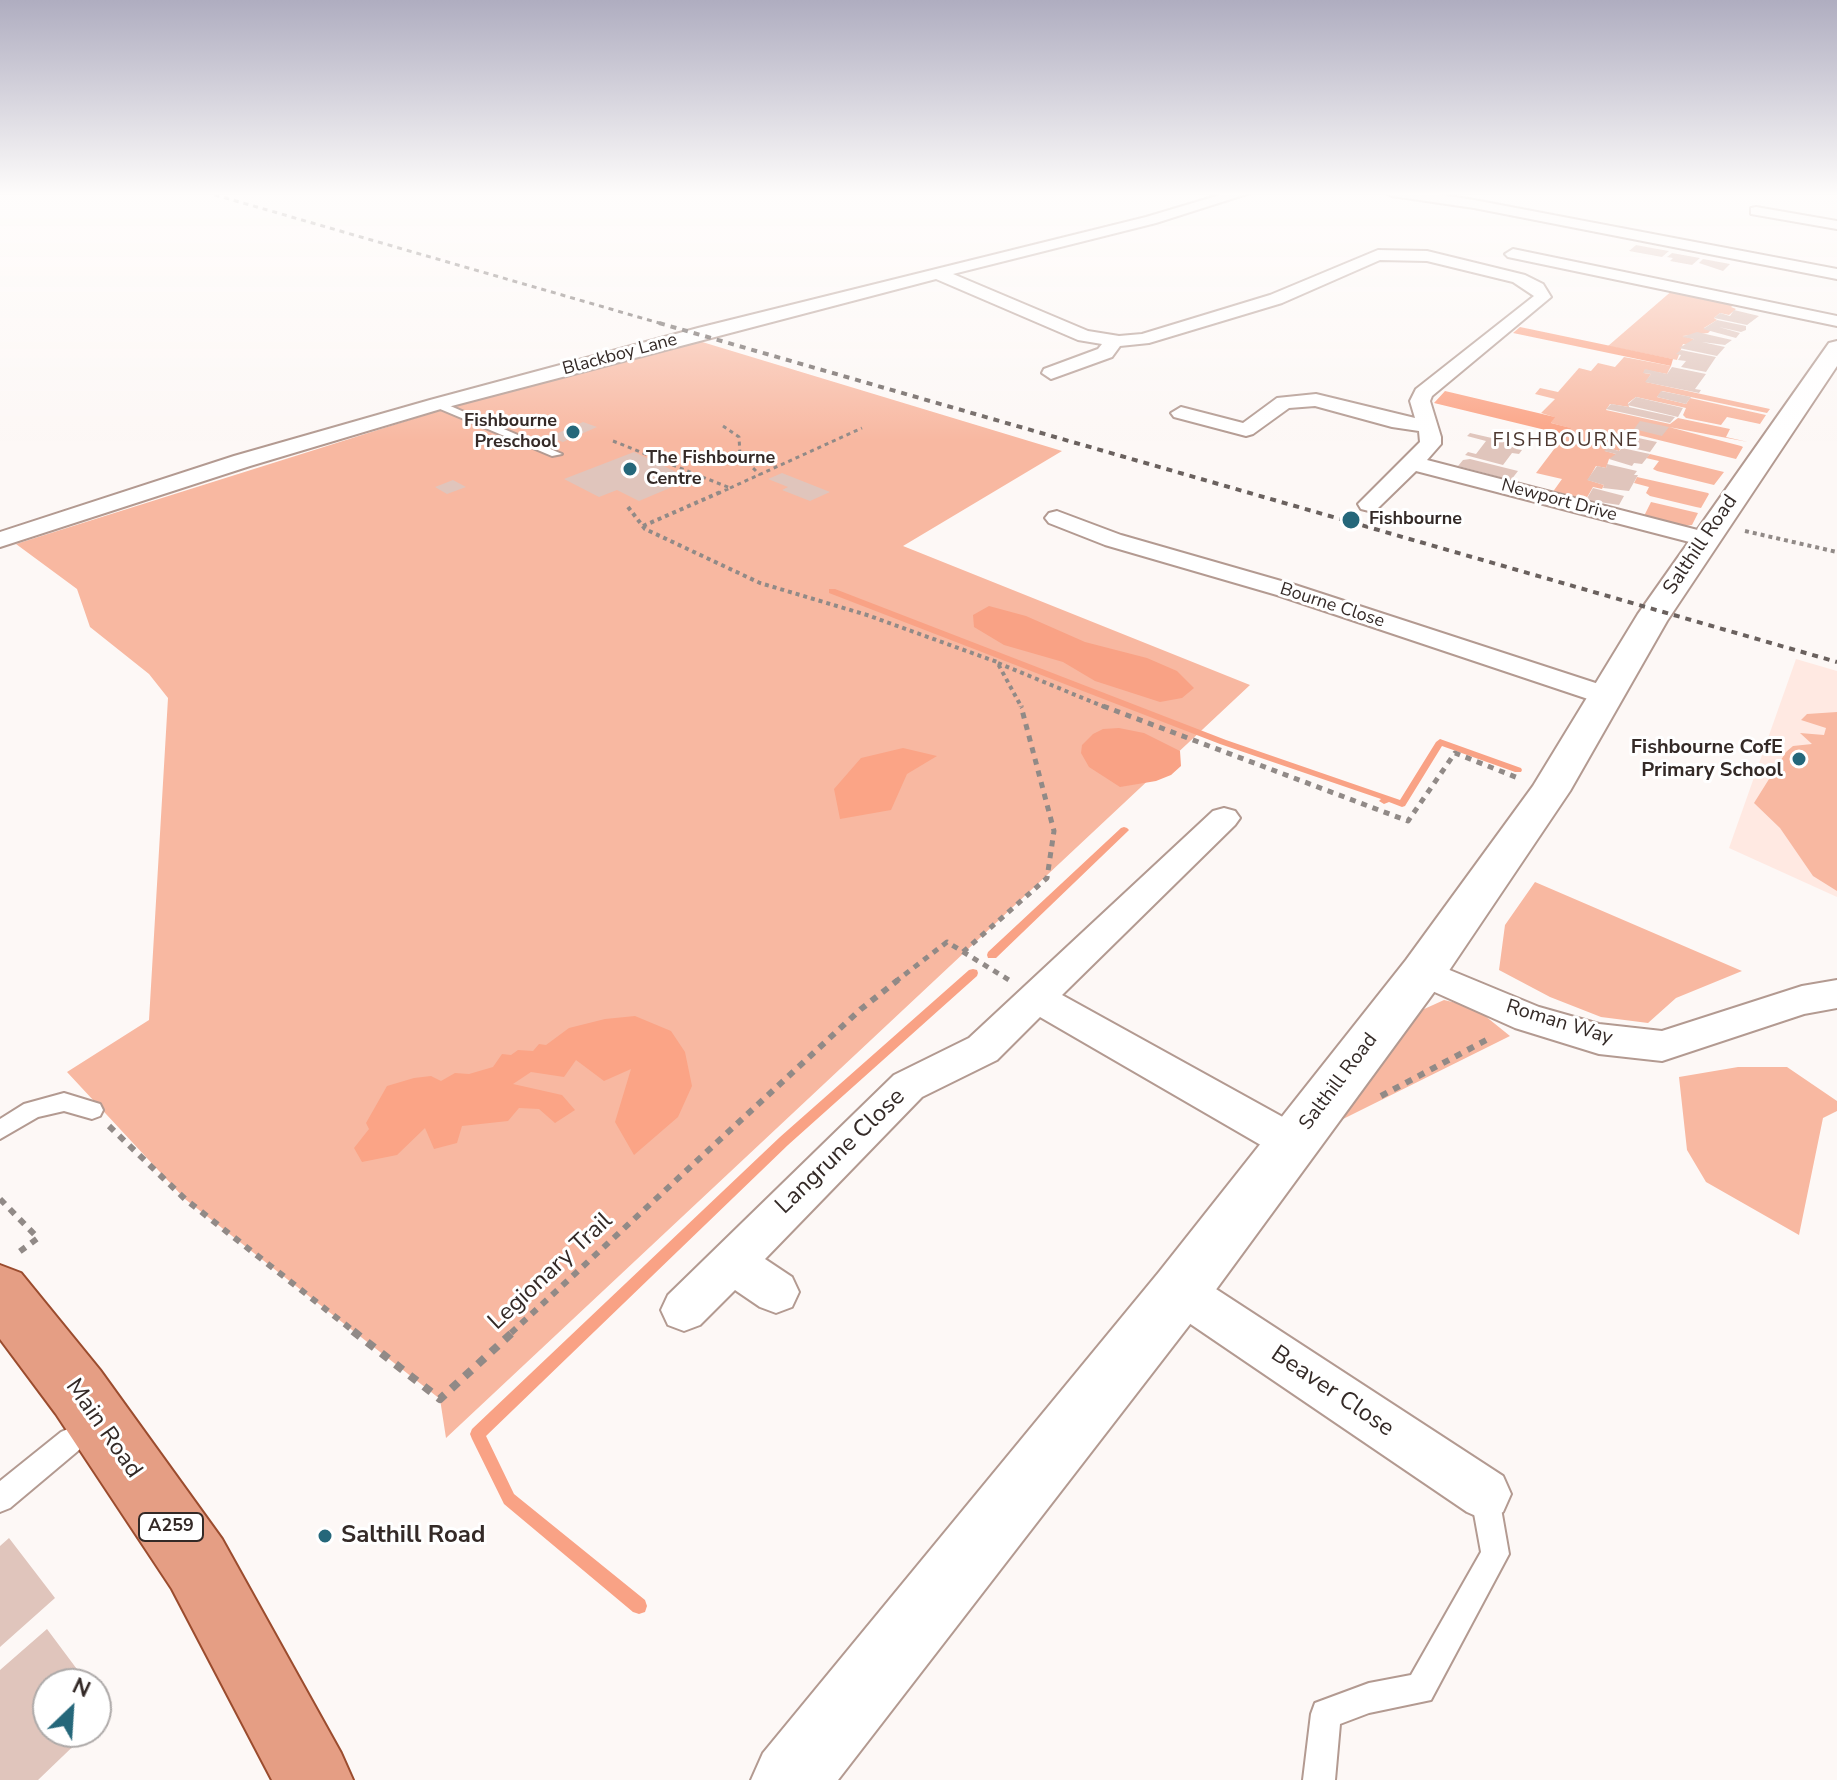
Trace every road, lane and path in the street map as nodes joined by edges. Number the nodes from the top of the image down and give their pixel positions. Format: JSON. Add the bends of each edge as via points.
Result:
{"nodes":[{"id":1,"x":928,"y":275,"type":"edge"},
{"id":2,"x":941,"y":275,"type":"edge"},
{"id":3,"x":1331,"y":275,"type":"edge"},
{"id":4,"x":1507,"y":275,"type":"edge"},
{"id":5,"x":1615,"y":275,"type":"edge"},
{"id":6,"x":1837,"y":321,"type":"edge"},
{"id":7,"x":1111,"y":341,"type":"junction"},
{"id":8,"x":1833,"y":359,"type":"edge"},
{"id":9,"x":1051,"y":373,"type":"dead end"},
{"id":10,"x":437,"y":404,"type":"junction"},
{"id":11,"x":1181,"y":413,"type":"dead end"},
{"id":12,"x":723,"y":426,"type":"dead end"},
{"id":13,"x":1428,"y":426,"type":"junction"},
{"id":14,"x":862,"y":428,"type":"dead end"},
{"id":15,"x":613,"y":441,"type":"dead end"},
{"id":16,"x":556,"y":454,"type":"dead end"},
{"id":17,"x":1412,"y":463,"type":"junction"},
{"id":18,"x":760,"y":475,"type":"junction"},
{"id":19,"x":730,"y":488,"type":"junction"},
{"id":20,"x":1369,"y":504,"type":"dead end"},
{"id":21,"x":628,"y":507,"type":"dead end"},
{"id":22,"x":1057,"y":518,"type":"dead end"},
{"id":23,"x":643,"y":526,"type":"junction"},
{"id":24,"x":1743,"y":530,"type":"dead end"},
{"id":25,"x":1705,"y":539,"type":"junction"},
{"id":26,"x":0,"y":540,"type":"edge"},
{"id":27,"x":1837,"y":552,"type":"edge"},
{"id":28,"x":997,"y":662,"type":"junction"},
{"id":29,"x":1607,"y":696,"type":"junction"},
{"id":30,"x":1550,"y":791,"type":"junction"},
{"id":31,"x":1224,"y":818,"type":"dead end"},
{"id":32,"x":963,"y":952,"type":"junction"},
{"id":33,"x":1423,"y":972,"type":"junction"},
{"id":34,"x":1837,"y":994,"type":"edge"},
{"id":35,"x":1037,"y":998,"type":"junction"},
{"id":36,"x":1528,"y":1018,"type":"junction"},
{"id":37,"x":1376,"y":1099,"type":"dead end"},
{"id":38,"x":92,"y":1110,"type":"joint"},
{"id":39,"x":0,"y":1130,"type":"edge"},
{"id":40,"x":1293,"y":1143,"type":"junction"},
{"id":41,"x":0,"y":1199,"type":"edge"},
{"id":42,"x":38,"y":1238,"type":"dead end"},
{"id":43,"x":730,"y":1261,"type":"junction"},
{"id":44,"x":1180,"y":1291,"type":"junction"},
{"id":45,"x":0,"y":1292,"type":"edge"},
{"id":46,"x":776,"y":1292,"type":"dead end"},
{"id":47,"x":684,"y":1310,"type":"dead end"},
{"id":48,"x":70,"y":1441,"type":"dead end"},
{"id":49,"x":1485,"y":1494,"type":"joint"},
{"id":50,"x":0,"y":1498,"type":"edge"},
{"id":51,"x":314,"y":1780,"type":"edge"},
{"id":52,"x":790,"y":1780,"type":"edge"},
{"id":53,"x":1319,"y":1780,"type":"edge"}],
"edges":[{"from":1,"to":10,"type":"street","name":"Blackboy Lane"},
{"from":2,"to":7,"type":"street","via":[[1084,336]]},
{"from":3,"to":7,"type":"street","via":[[1276,299],[1143,339]]},
{"from":4,"to":13,"type":"street","via":[[1543,292],[1543,297],[1423,393],[1420,401]]},
{"from":5,"to":6,"type":"street"},
{"from":7,"to":9,"type":"street","via":[[1105,353]]},
{"from":8,"to":25,"type":"street","name":"Salthill Road"},
{"from":10,"to":16,"type":"lane"},
{"from":10,"to":26,"type":"street","name":"Blackboy Lane"},
{"from":11,"to":13,"type":"street","via":[[1246,430],[1284,402],[1316,400]]},
{"from":12,"to":18,"type":"path","via":[[739,437],[740,455]]},
{"from":13,"to":17,"type":"street","via":[[1430,444]]},
{"from":14,"to":18,"type":"path"},
{"from":15,"to":19,"type":"path"},
{"from":17,"to":20,"type":"street"},
{"from":17,"to":25,"type":"street","name":"Newport Drive"},
{"from":18,"to":19,"type":"path"},
{"from":19,"to":23,"type":"path"},
{"from":21,"to":23,"type":"path"},
{"from":22,"to":29,"type":"street","name":"Bourne Close"},
{"from":23,"to":28,"type":"path","via":[[760,583]]},
{"from":24,"to":27,"type":"path"},
{"from":25,"to":29,"type":"street","name":"Salthill Road"},
{"from":28,"to":30,"type":"path","via":[[1172,734],[1408,821],[1455,753]]},
{"from":28,"to":32,"type":"path","via":[[1023,710],[1054,831],[1047,878]]},
{"from":29,"to":30,"type":"street","name":"Salthill Road"},
{"from":30,"to":33,"type":"street","name":"Salthill Road"},
{"from":31,"to":35,"type":"street","name":"Langrune Close"},
{"from":32,"to":35,"type":"path"},
{"from":32,"to":38,"type":"path","name":"Legionary Trail","via":[[947,942],[861,1009],[440,1399],[185,1199]]},
{"from":33,"to":36,"type":"street","name":"Roman Way"},
{"from":33,"to":40,"type":"street","name":"Salthill Road"},
{"from":34,"to":36,"type":"street","name":"Roman Way","via":[[1802,1000],[1662,1046],[1599,1039]]},
{"from":35,"to":40,"type":"street"},
{"from":35,"to":43,"type":"street","name":"Langrune Close","via":[[983,1049],[908,1086]]},
{"from":36,"to":37,"type":"path"},
{"from":38,"to":39,"type":"lane","via":[[64,1102],[32,1110]]},
{"from":40,"to":44,"type":"street","name":"Salthill Road"},
{"from":41,"to":42,"type":"path"},
{"from":43,"to":46,"type":"street"},
{"from":43,"to":47,"type":"street","name":"Langrune Close"},
{"from":44,"to":49,"type":"street","name":"Beaver Close"},
{"from":44,"to":52,"type":"street","name":"Salthill Road"},
{"from":45,"to":51,"type":"main road","name":"Main Road","number":"A259","via":[[78,1392],[197,1564]]},
{"from":48,"to":50,"type":"lane"},
{"from":49,"to":53,"type":"lane","via":[[1495,1554],[1420,1689],[1369,1698],[1326,1714]]}]}
